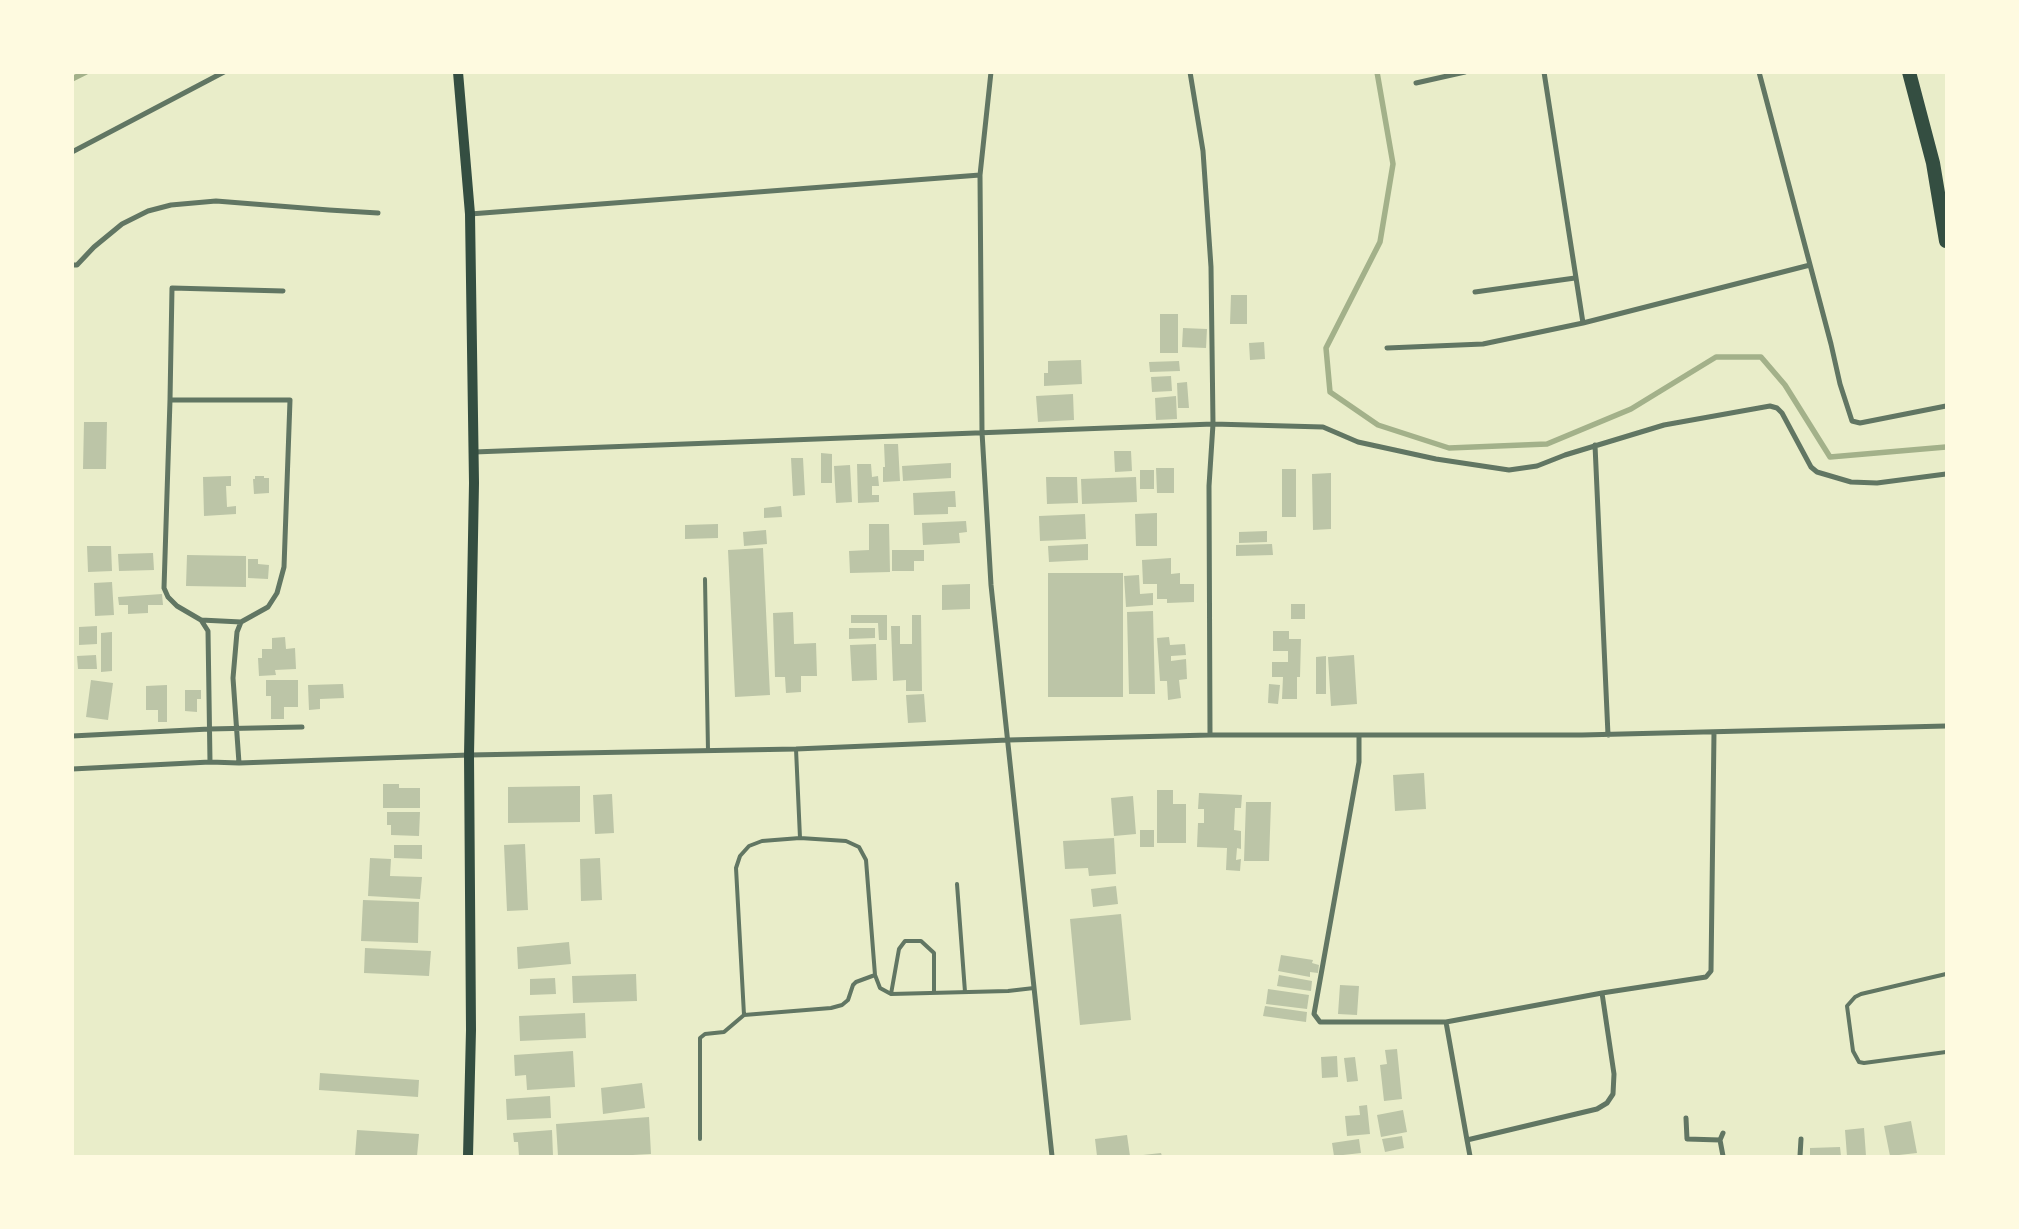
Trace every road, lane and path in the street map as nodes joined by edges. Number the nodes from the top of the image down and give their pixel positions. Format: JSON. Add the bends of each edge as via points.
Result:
{"nodes":[{"id":1,"x":224,"y":72,"type":"edge"},
{"id":2,"x":458,"y":72,"type":"edge"},
{"id":3,"x":990,"y":72,"type":"edge"},
{"id":4,"x":1190,"y":72,"type":"edge"},
{"id":5,"x":1465,"y":72,"type":"edge"},
{"id":6,"x":1544,"y":72,"type":"edge"},
{"id":7,"x":1759,"y":72,"type":"edge"},
{"id":8,"x":1909,"y":72,"type":"edge"},
{"id":9,"x":1416,"y":83,"type":"dead end"},
{"id":10,"x":72,"y":152,"type":"edge"},
{"id":11,"x":980,"y":175,"type":"junction"},
{"id":12,"x":378,"y":212,"type":"dead end"},
{"id":13,"x":470,"y":214,"type":"junction"},
{"id":14,"x":1946,"y":241,"type":"edge"},
{"id":15,"x":75,"y":265,"type":"edge"},
{"id":16,"x":1810,"y":265,"type":"junction"},
{"id":17,"x":1575,"y":278,"type":"junction"},
{"id":18,"x":284,"y":291,"type":"dead end"},
{"id":19,"x":1474,"y":292,"type":"dead end"},
{"id":20,"x":1583,"y":323,"type":"junction"},
{"id":21,"x":1387,"y":348,"type":"dead end"},
{"id":22,"x":170,"y":400,"type":"junction"},
{"id":23,"x":1946,"y":406,"type":"edge"},
{"id":24,"x":1213,"y":424,"type":"junction"},
{"id":25,"x":982,"y":432,"type":"junction"},
{"id":26,"x":1595,"y":445,"type":"junction"},
{"id":27,"x":474,"y":452,"type":"junction"},
{"id":28,"x":1946,"y":474,"type":"edge"},
{"id":29,"x":705,"y":579,"type":"dead end"},
{"id":30,"x":202,"y":620,"type":"junction"},
{"id":31,"x":241,"y":622,"type":"junction"},
{"id":32,"x":1946,"y":726,"type":"edge"},
{"id":33,"x":302,"y":727,"type":"dead end"},
{"id":34,"x":209,"y":729,"type":"junction"},
{"id":35,"x":238,"y":729,"type":"junction"},
{"id":36,"x":1714,"y":732,"type":"junction"},
{"id":37,"x":1210,"y":735,"type":"junction"},
{"id":38,"x":1359,"y":735,"type":"junction"},
{"id":39,"x":1608,"y":735,"type":"junction"},
{"id":40,"x":72,"y":736,"type":"edge"},
{"id":41,"x":1008,"y":740,"type":"junction"},
{"id":42,"x":796,"y":749,"type":"junction"},
{"id":43,"x":708,"y":751,"type":"junction"},
{"id":44,"x":469,"y":755,"type":"junction"},
{"id":45,"x":210,"y":762,"type":"junction"},
{"id":46,"x":239,"y":763,"type":"junction"},
{"id":47,"x":72,"y":769,"type":"edge"},
{"id":48,"x":800,"y":838,"type":"junction"},
{"id":49,"x":957,"y":884,"type":"dead end"},
{"id":50,"x":1946,"y":974,"type":"edge"},
{"id":51,"x":875,"y":975,"type":"junction"},
{"id":52,"x":1034,"y":988,"type":"junction"},
{"id":53,"x":965,"y":992,"type":"junction"},
{"id":54,"x":934,"y":993,"type":"junction"},
{"id":55,"x":1602,"y":993,"type":"junction"},
{"id":56,"x":891,"y":994,"type":"junction"},
{"id":57,"x":744,"y":1015,"type":"junction"},
{"id":58,"x":1446,"y":1022,"type":"junction"},
{"id":59,"x":1946,"y":1052,"type":"edge"},
{"id":60,"x":1686,"y":1118,"type":"dead end"},
{"id":61,"x":1723,"y":1133,"type":"dead end"},
{"id":62,"x":700,"y":1139,"type":"dead end"},
{"id":63,"x":1801,"y":1139,"type":"dead end"},
{"id":64,"x":1468,"y":1140,"type":"junction"},
{"id":65,"x":1720,"y":1140,"type":"junction"},
{"id":66,"x":468,"y":1156,"type":"edge"},
{"id":67,"x":1052,"y":1156,"type":"edge"},
{"id":68,"x":1470,"y":1156,"type":"edge"},
{"id":69,"x":1723,"y":1156,"type":"edge"},
{"id":70,"x":1800,"y":1156,"type":"edge"}],
"edges":[{"from":1,"to":10,"type":"street"},
{"from":2,"to":13,"type":"main road"},
{"from":3,"to":11,"type":"street"},
{"from":4,"to":24,"type":"street","via":[[1203,151],[1210,248]]},
{"from":5,"to":9,"type":"street"},
{"from":6,"to":17,"type":"street"},
{"from":7,"to":16,"type":"street"},
{"from":8,"to":14,"type":"highway","via":[[1933,163]]},
{"from":11,"to":13,"type":"street"},
{"from":11,"to":25,"type":"street"},
{"from":12,"to":15,"type":"street","via":[[216,201],[171,205],[148,211],[122,224]]},
{"from":13,"to":27,"type":"main road"},
{"from":16,"to":20,"type":"street"},
{"from":16,"to":23,"type":"street","via":[[1852,421],[1860,423]]},
{"from":17,"to":19,"type":"street"},
{"from":17,"to":20,"type":"street"},
{"from":18,"to":22,"type":"street","via":[[172,288]]},
{"from":20,"to":21,"type":"street","via":[[1484,344]]},
{"from":22,"to":30,"type":"street","via":[[164,588],[177,606]]},
{"from":22,"to":31,"type":"street","via":[[290,400],[284,567],[277,594],[268,607]]},
{"from":24,"to":25,"type":"street"},
{"from":24,"to":26,"type":"street","via":[[1323,427],[1358,442],[1496,470],[1523,470]]},
{"from":24,"to":37,"type":"street","via":[[1209,486]]},
{"from":25,"to":27,"type":"street"},
{"from":25,"to":41,"type":"street","via":[[991,585]]},
{"from":26,"to":28,"type":"street","via":[[1664,425],[1770,406],[1782,413],[1816,472],[1851,482],[1877,483]]},
{"from":26,"to":39,"type":"street"},
{"from":27,"to":44,"type":"main road"},
{"from":29,"to":43,"type":"lane"},
{"from":30,"to":31,"type":"street"},
{"from":30,"to":34,"type":"street","via":[[208,631]]},
{"from":31,"to":35,"type":"street","via":[[237,632],[233,678]]},
{"from":32,"to":36,"type":"street"},
{"from":33,"to":35,"type":"street"},
{"from":34,"to":35,"type":"street"},
{"from":34,"to":40,"type":"street"},
{"from":34,"to":45,"type":"street"},
{"from":35,"to":46,"type":"street"},
{"from":36,"to":39,"type":"street"},
{"from":36,"to":55,"type":"street","via":[[1712,971],[1706,977]]},
{"from":37,"to":38,"type":"street"},
{"from":37,"to":41,"type":"street"},
{"from":38,"to":39,"type":"street"},
{"from":38,"to":58,"type":"street","via":[[1359,762],[1314,1014],[1320,1022]]},
{"from":41,"to":42,"type":"street"},
{"from":41,"to":52,"type":"street"},
{"from":42,"to":43,"type":"street"},
{"from":42,"to":48,"type":"lane"},
{"from":43,"to":44,"type":"street"},
{"from":44,"to":46,"type":"street"},
{"from":44,"to":66,"type":"main road","via":[[471,1030]]},
{"from":45,"to":46,"type":"street"},
{"from":45,"to":47,"type":"street"},
{"from":48,"to":51,"type":"lane","via":[[846,841],[859,847],[866,860]]},
{"from":48,"to":57,"type":"lane","via":[[748,846],[736,868]]},
{"from":49,"to":53,"type":"lane"},
{"from":50,"to":59,"type":"lane","via":[[1861,994],[1847,1006],[1853,1051],[1859,1062]]},
{"from":51,"to":56,"type":"lane","via":[[880,988]]},
{"from":51,"to":57,"type":"lane","via":[[856,982],[848,1000],[842,1005]]},
{"from":52,"to":53,"type":"lane"},
{"from":52,"to":67,"type":"street"},
{"from":53,"to":54,"type":"lane"},
{"from":54,"to":56,"type":"lane"},
{"from":54,"to":56,"type":"lane","via":[[934,953],[921,941],[906,941],[899,949]]},
{"from":55,"to":58,"type":"street"},
{"from":55,"to":64,"type":"street","via":[[1614,1074],[1613,1094],[1607,1104]]},
{"from":57,"to":62,"type":"lane","via":[[724,1032],[705,1034],[700,1038]]},
{"from":58,"to":64,"type":"street"},
{"from":60,"to":65,"type":"street","via":[[1687,1140]]},
{"from":61,"to":65,"type":"street"},
{"from":63,"to":70,"type":"street"},
{"from":64,"to":68,"type":"street"},
{"from":65,"to":69,"type":"street"}]}
